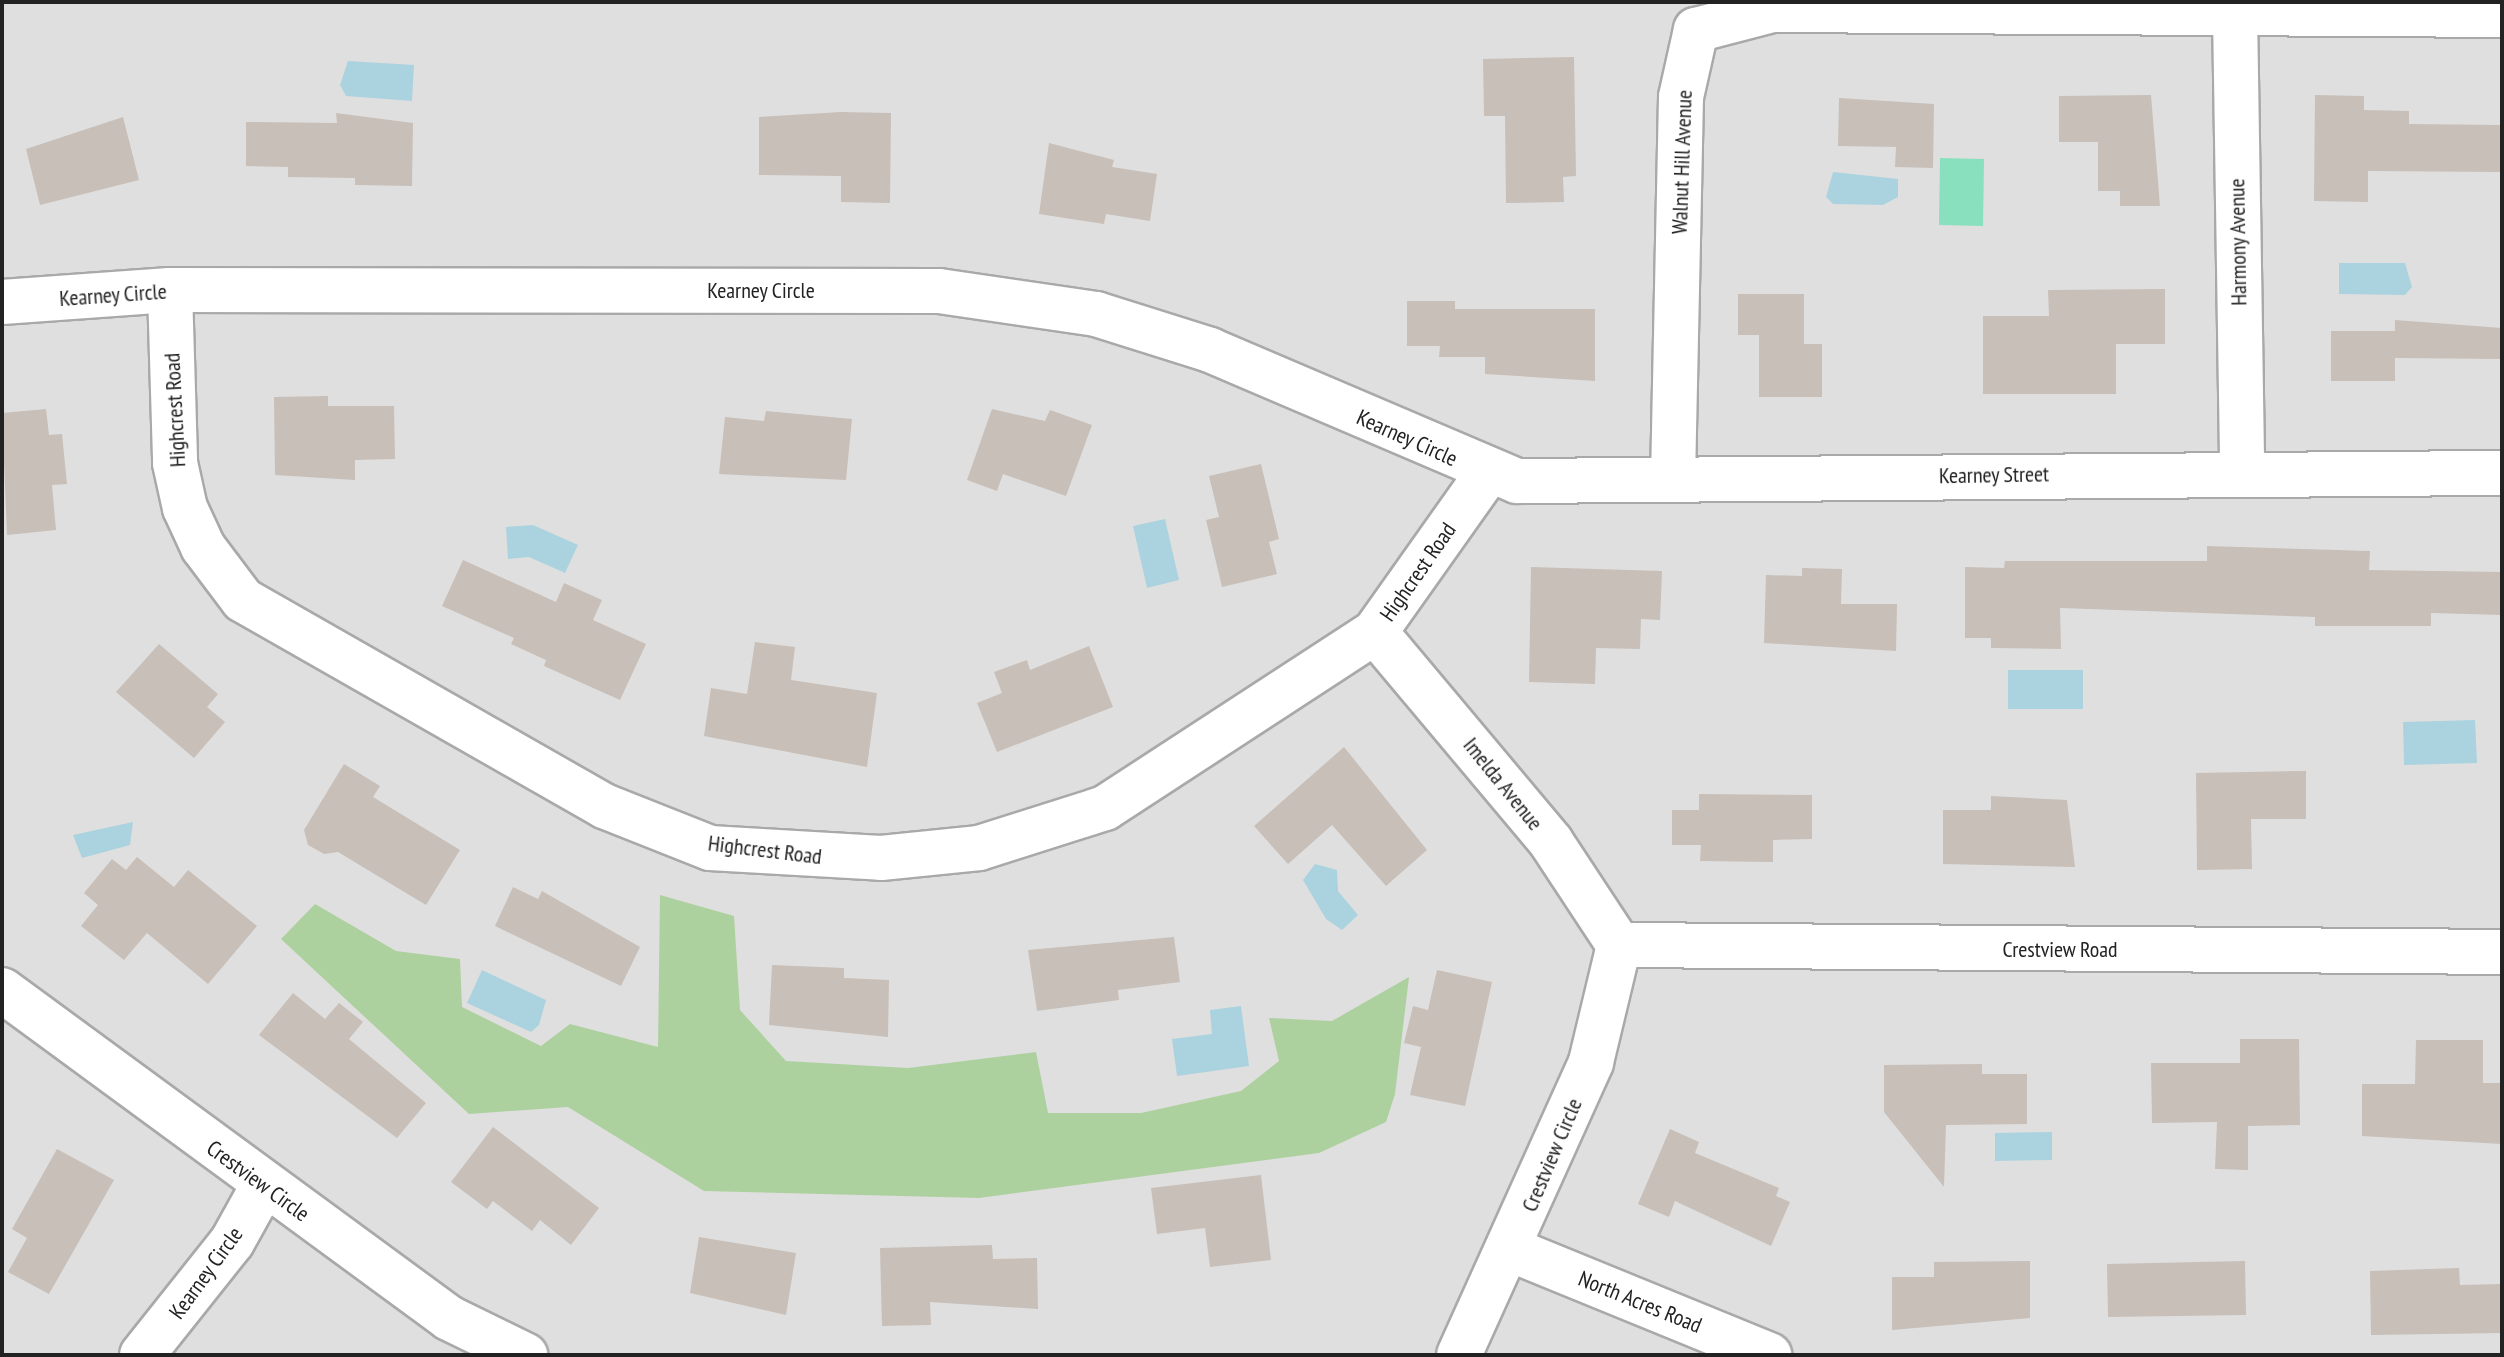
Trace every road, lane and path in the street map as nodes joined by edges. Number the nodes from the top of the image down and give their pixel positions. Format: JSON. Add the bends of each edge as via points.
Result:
{"nodes":[{"id":1,"x":2235,"y":12,"type":"junction"},
{"id":2,"x":2502,"y":15,"type":"edge"},
{"id":3,"x":170,"y":290,"type":"junction"},
{"id":4,"x":2,"y":302,"type":"edge"},
{"id":5,"x":2242,"y":473,"type":"junction"},
{"id":6,"x":2502,"y":473,"type":"edge"},
{"id":7,"x":1487,"y":474,"type":"junction"},
{"id":8,"x":1673,"y":479,"type":"junction"},
{"id":9,"x":1375,"y":632,"type":"junction"},
{"id":10,"x":1619,"y":945,"type":"junction"},
{"id":11,"x":2502,"y":952,"type":"edge"},
{"id":12,"x":2,"y":990,"type":"edge"},
{"id":13,"x":263,"y":1186,"type":"junction"},
{"id":14,"x":1512,"y":1250,"type":"junction"},
{"id":15,"x":142,"y":1355,"type":"edge"},
{"id":16,"x":525,"y":1355,"type":"edge"},
{"id":17,"x":1459,"y":1355,"type":"edge"},
{"id":18,"x":1769,"y":1355,"type":"edge"}],
"edges":[{"from":1,"to":2,"type":"street","name":"Walnut Hill Avenue"},
{"from":1,"to":5,"type":"street","name":"Harmony Avenue"},
{"from":1,"to":8,"type":"street","name":"Walnut Hill Avenue","via":[[1773,10],[1696,30],[1681,97]]},
{"from":3,"to":4,"type":"street","name":"Kearney Circle"},
{"from":3,"to":7,"type":"street","name":"Kearney Circle","via":[[939,291],[1096,314],[1210,350]]},
{"from":3,"to":9,"type":"street","name":"Highcrest Road","via":[[175,463],[185,508],[203,547],[243,600],[604,806],[710,848],[881,858],[979,848],[1105,808]]},
{"from":5,"to":6,"type":"street","name":"Kearney Street"},
{"from":5,"to":8,"type":"street","name":"Kearney Street"},
{"from":7,"to":8,"type":"street","name":"Kearney Street","via":[[1552,483]]},
{"from":7,"to":9,"type":"street","name":"Highcrest Road"},
{"from":9,"to":10,"type":"street","name":"Imelda Avenue","via":[[1551,842]]},
{"from":10,"to":11,"type":"street","name":"Crestview Road"},
{"from":10,"to":14,"type":"street","name":"Crestview Circle","via":[[1591,1062]]},
{"from":12,"to":13,"type":"street","name":"Crestview Circle"},
{"from":13,"to":15,"type":"street","name":"Kearney Circle","via":[[232,1242]]},
{"from":13,"to":16,"type":"street","name":"Crestview Circle","via":[[449,1318]]},
{"from":14,"to":17,"type":"street","name":"Crestview Circle"},
{"from":14,"to":18,"type":"street","name":"North Acres Road"}]}
